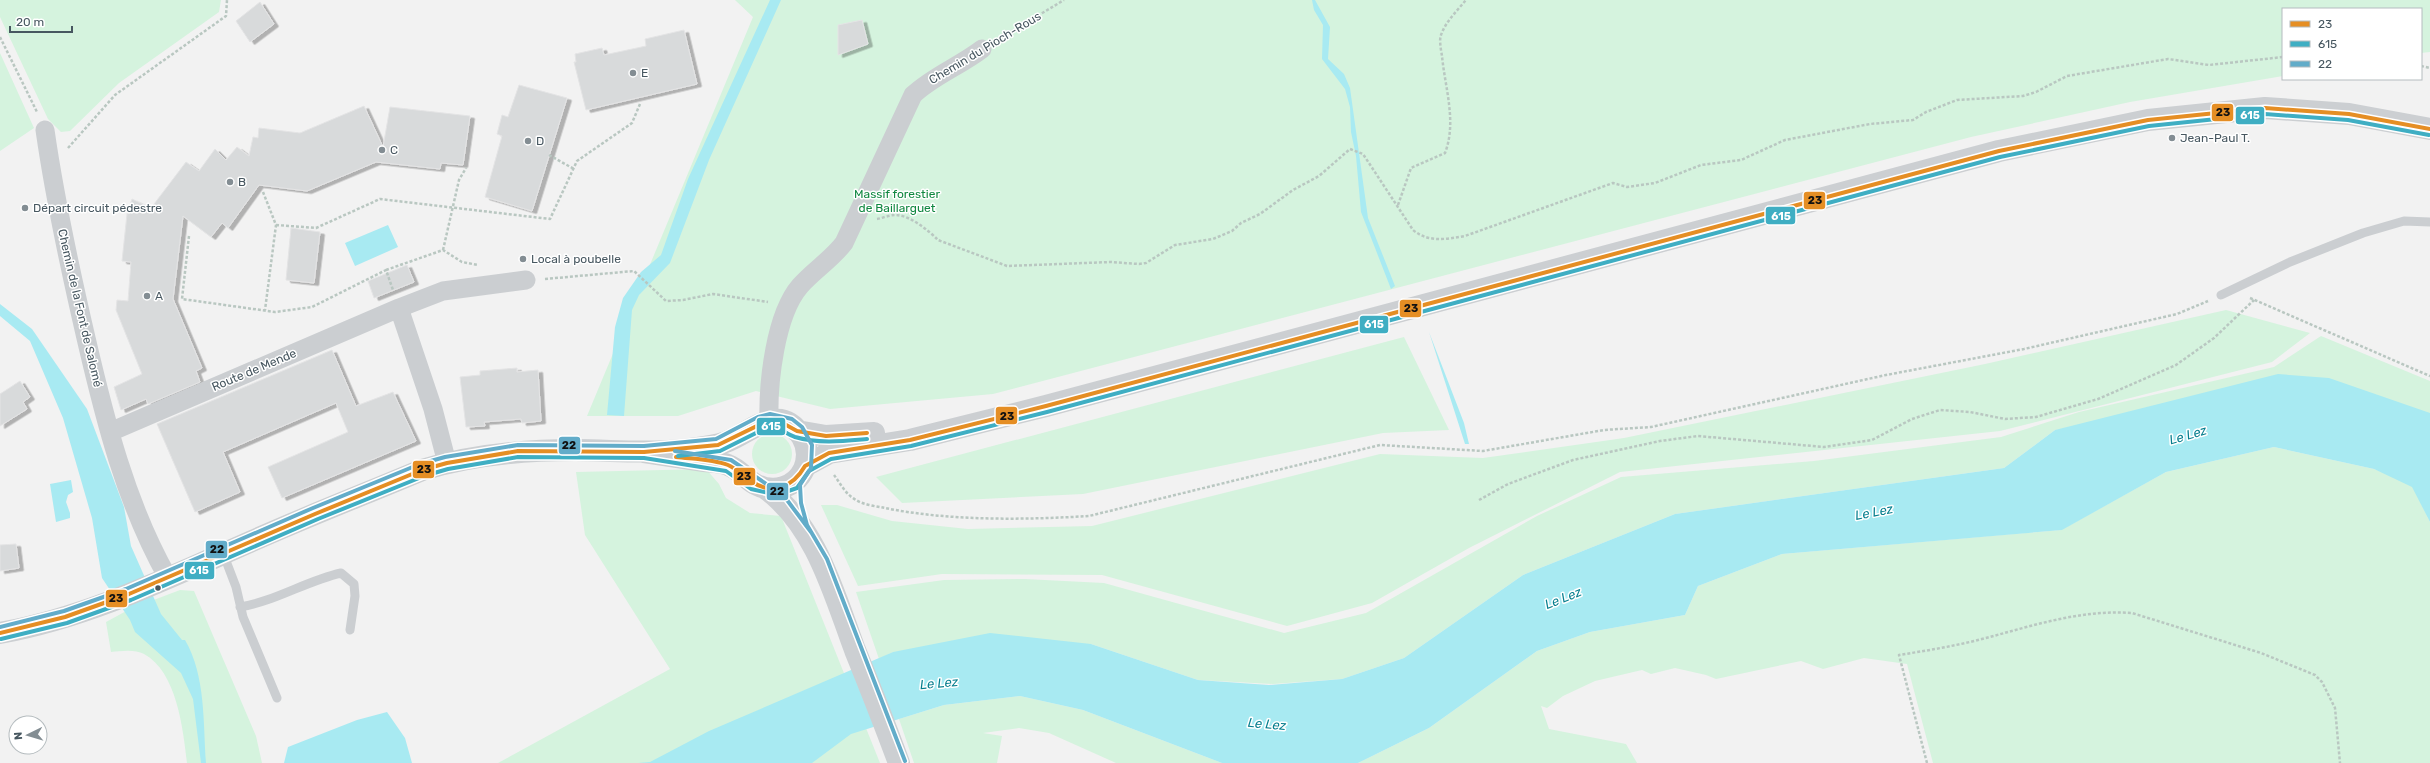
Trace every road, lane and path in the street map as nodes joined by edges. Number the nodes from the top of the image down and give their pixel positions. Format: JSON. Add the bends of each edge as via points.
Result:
{"nodes":[{"id":1,"x":227,"y":0,"type":"edge"},
{"id":2,"x":1064,"y":0,"type":"edge"},
{"id":3,"x":1466,"y":0,"type":"edge"},
{"id":4,"x":0,"y":37,"type":"edge"},
{"id":5,"x":982,"y":49,"type":"joint"},
{"id":6,"x":2282,"y":57,"type":"edge"},
{"id":7,"x":640,"y":104,"type":"dead end"},
{"id":8,"x":2430,"y":129,"type":"edge"},
{"id":9,"x":45,"y":130,"type":"joint"},
{"id":10,"x":550,"y":155,"type":"dead end"},
{"id":11,"x":49,"y":160,"type":"junction"},
{"id":12,"x":466,"y":168,"type":"dead end"},
{"id":13,"x":574,"y":169,"type":"junction"},
{"id":14,"x":263,"y":192,"type":"dead end"},
{"id":15,"x":1398,"y":206,"type":"junction"},
{"id":16,"x":454,"y":207,"type":"junction"},
{"id":17,"x":856,"y":216,"type":"junction"},
{"id":18,"x":2430,"y":222,"type":"edge"},
{"id":19,"x":276,"y":225,"type":"junction"},
{"id":20,"x":188,"y":236,"type":"dead end"},
{"id":21,"x":443,"y":250,"type":"junction"},
{"id":22,"x":482,"y":266,"type":"dead end"},
{"id":23,"x":386,"y":270,"type":"junction"},
{"id":24,"x":526,"y":280,"type":"joint"},
{"id":25,"x":2221,"y":295,"type":"junction"},
{"id":26,"x":396,"y":299,"type":"junction"},
{"id":27,"x":791,"y":300,"type":"junction"},
{"id":28,"x":2254,"y":300,"type":"junction"},
{"id":29,"x":265,"y":310,"type":"junction"},
{"id":30,"x":2430,"y":376,"type":"edge"},
{"id":31,"x":1008,"y":416,"type":"junction"},
{"id":32,"x":760,"y":424,"type":"junction"},
{"id":33,"x":797,"y":430,"type":"junction"},
{"id":34,"x":110,"y":432,"type":"junction"},
{"id":35,"x":644,"y":452,"type":"junction"},
{"id":36,"x":446,"y":463,"type":"junction"},
{"id":37,"x":832,"y":472,"type":"dead end"},
{"id":38,"x":800,"y":474,"type":"junction"},
{"id":39,"x":765,"y":488,"type":"junction"},
{"id":40,"x":1478,"y":500,"type":"dead end"},
{"id":41,"x":801,"y":527,"type":"junction"},
{"id":42,"x":223,"y":553,"type":"junction"},
{"id":43,"x":168,"y":578,"type":"junction"},
{"id":44,"x":240,"y":607,"type":"junction"},
{"id":45,"x":350,"y":630,"type":"dead end"},
{"id":46,"x":0,"y":633,"type":"edge"},
{"id":47,"x":277,"y":698,"type":"dead end"},
{"id":48,"x":896,"y":755,"type":"edge"},
{"id":49,"x":1926,"y":763,"type":"edge"},
{"id":50,"x":2340,"y":763,"type":"edge"}],
"edges":[{"from":1,"to":11,"type":"path","via":[[226,16],[115,95],[68,148]]},
{"from":2,"to":5,"type":"path","name":"Chemin du Pioch-Rous"},
{"from":3,"to":15,"type":"path","via":[[1440,36],[1444,84],[1451,118],[1450,140],[1445,153],[1412,168]]},
{"from":4,"to":9,"type":"path"},
{"from":5,"to":17,"type":"street","name":"Chemin du Pioch-Rous","via":[[965,62],[927,82],[913,95]]},
{"from":6,"to":15,"type":"path","via":[[2209,65],[2168,59],[2067,76],[2023,96],[1957,100],[1913,120],[1870,124],[1785,140],[1741,160],[1701,165],[1655,183],[1627,186],[1613,183],[1465,236],[1430,239],[1421,236],[1413,230]]},
{"from":7,"to":13,"type":"path","via":[[632,123],[577,161]]},
{"from":8,"to":31,"type":"main road","via":[[2349,114],[2265,108],[2148,120],[1999,151]]},
{"from":9,"to":11,"type":"street","name":"Chemin de la Font de Salomé"},
{"from":10,"to":13,"type":"path"},
{"from":11,"to":34,"type":"street","name":"Chemin de la Font de Salomé","via":[[70,268]]},
{"from":12,"to":16,"type":"path","via":[[458,180]]},
{"from":13,"to":16,"type":"path","via":[[550,219]]},
{"from":14,"to":19,"type":"path"},
{"from":15,"to":17,"type":"path","via":[[1363,154],[1350,149],[1319,176],[1293,190],[1232,231],[1213,239],[1175,245],[1146,263],[1139,264],[1111,262],[1006,266],[938,240],[930,231],[906,217],[895,215],[878,219]]},
{"from":16,"to":19,"type":"path","via":[[380,199],[316,228]]},
{"from":16,"to":21,"type":"path"},
{"from":17,"to":27,"type":"street","name":"Chemin du Pioch-Rous","via":[[844,243],[834,256],[800,286]]},
{"from":18,"to":25,"type":"lane","via":[[2404,221],[2363,233],[2290,262]]},
{"from":19,"to":29,"type":"path"},
{"from":20,"to":29,"type":"path","via":[[182,299]]},
{"from":21,"to":22,"type":"path","via":[[462,262]]},
{"from":21,"to":23,"type":"path"},
{"from":23,"to":26,"type":"path"},
{"from":23,"to":29,"type":"path","via":[[312,307],[275,312]]},
{"from":24,"to":26,"type":"street","name":"Route de Mende"},
{"from":24,"to":27,"type":"path","via":[[634,271],[666,300],[683,300],[713,294],[781,304]]},
{"from":25,"to":28,"type":"path"},
{"from":25,"to":37,"type":"path","via":[[2177,314],[2024,349],[1886,375],[1651,427],[1604,430],[1483,451],[1380,445],[1089,516],[947,516],[898,511],[862,503],[853,498]]},
{"from":26,"to":34,"type":"street","name":"Route de Mende"},
{"from":26,"to":36,"type":"street","via":[[434,408]]},
{"from":27,"to":32,"type":"street","name":"Chemin du Pioch-Rous","via":[[772,367],[768,401]]},
{"from":28,"to":30,"type":"path"},
{"from":28,"to":40,"type":"path","via":[[2214,338],[2176,365],[2098,399],[2036,417],[2019,420],[1998,419],[1970,412],[1940,410],[1912,419],[1872,440],[1824,448],[1730,437],[1706,436],[1660,441],[1573,460],[1508,484]]},
{"from":31,"to":33,"type":"main road","via":[[926,429],[826,436]]},
{"from":31,"to":38,"type":"main road","via":[[910,440],[829,453]]},
{"from":32,"to":33,"type":"main road","via":[[789,424]]},
{"from":32,"to":35,"type":"main road","via":[[718,445]]},
{"from":33,"to":38,"type":"main road","via":[[806,447]]},
{"from":34,"to":43,"type":"street","name":"Chemin de la Font de Salomé","via":[[154,553]]},
{"from":35,"to":36,"type":"main road","via":[[518,452]]},
{"from":35,"to":39,"type":"main road","via":[[728,465],[754,484]]},
{"from":36,"to":42,"type":"main road","via":[[422,470]]},
{"from":38,"to":39,"type":"main road","via":[[786,487]]},
{"from":38,"to":41,"type":"main road","via":[[795,504]]},
{"from":39,"to":41,"type":"main road","via":[[780,500]]},
{"from":41,"to":48,"type":"main road","via":[[821,561]]},
{"from":42,"to":43,"type":"main road"},
{"from":42,"to":44,"type":"lane","via":[[236,587]]},
{"from":43,"to":46,"type":"main road","via":[[99,606],[23,629]]},
{"from":44,"to":45,"type":"lane","via":[[262,603],[319,578],[341,573],[354,584],[355,596]]},
{"from":44,"to":47,"type":"lane"},
{"from":49,"to":50,"type":"path","via":[[1899,655],[1973,641],[2076,614],[2120,612],[2132,612],[2261,653],[2315,675],[2332,699],[2335,708]]}]}
